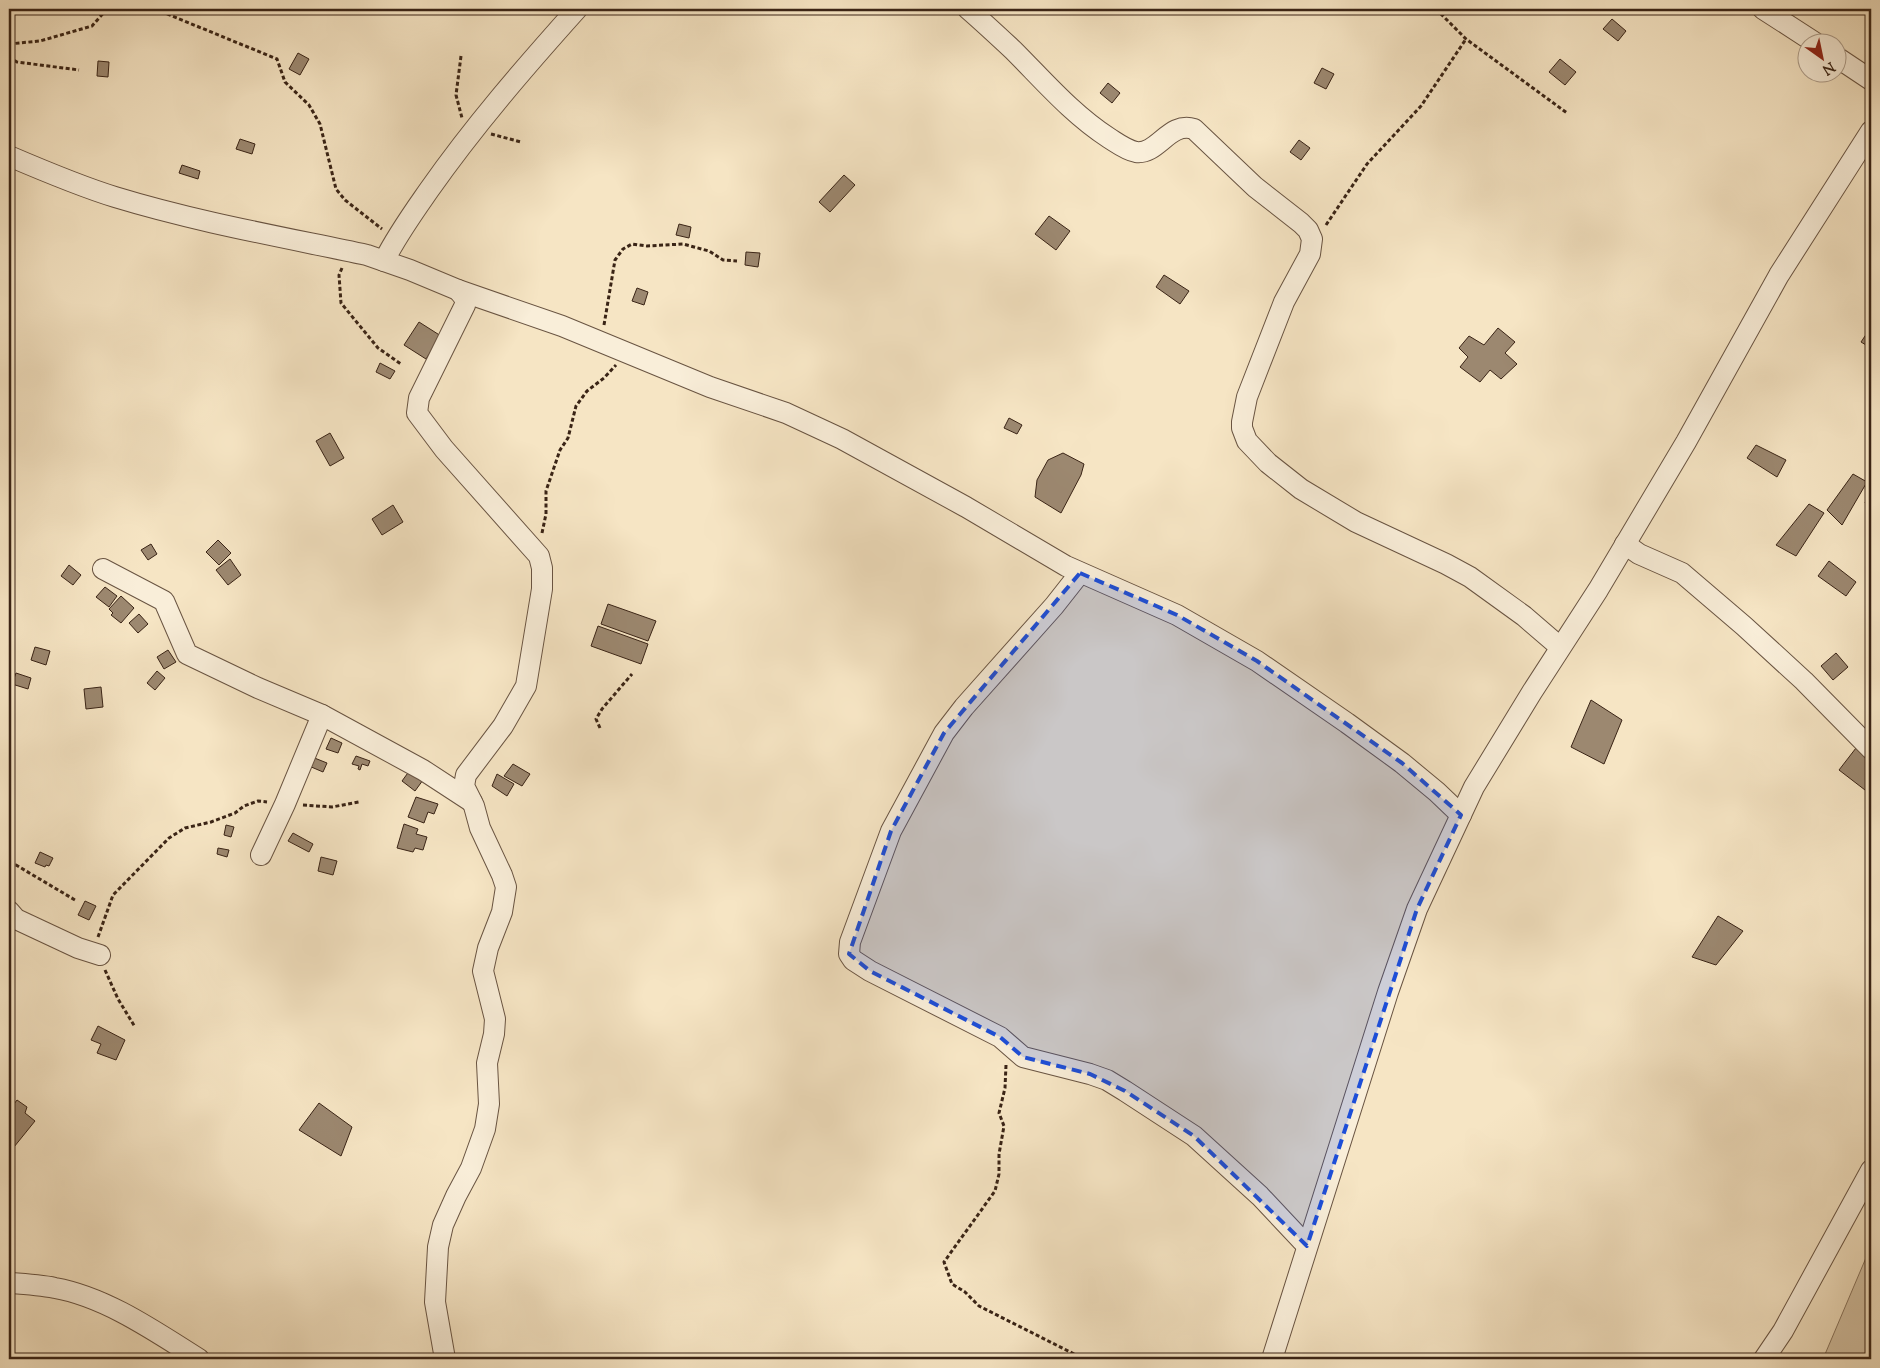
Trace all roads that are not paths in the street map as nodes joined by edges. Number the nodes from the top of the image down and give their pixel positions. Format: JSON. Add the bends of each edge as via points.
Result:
{"nodes":[{"id":1,"x":576,"y":9,"type":"edge"},
{"id":2,"x":968,"y":9,"type":"edge"},
{"id":3,"x":1763,"y":9,"type":"edge"},
{"id":4,"x":1799,"y":32,"type":"edge"},
{"id":5,"x":1848,"y":65,"type":"edge"},
{"id":6,"x":1871,"y":80,"type":"edge"},
{"id":7,"x":1871,"y":132,"type":"edge"},
{"id":8,"x":9,"y":156,"type":"edge"},
{"id":9,"x":384,"y":261,"type":"junction"},
{"id":10,"x":458,"y":290,"type":"junction"},
{"id":11,"x":1625,"y":544,"type":"junction"},
{"id":12,"x":103,"y":569,"type":"dead end"},
{"id":13,"x":1080,"y":573,"type":"junction"},
{"id":14,"x":1560,"y":647,"type":"junction"},
{"id":15,"x":322,"y":715,"type":"junction"},
{"id":16,"x":1871,"y":749,"type":"edge"},
{"id":17,"x":476,"y":804,"type":"junction"},
{"id":18,"x":1461,"y":815,"type":"junction"},
{"id":19,"x":261,"y":856,"type":"dead end"},
{"id":20,"x":9,"y":912,"type":"edge"},
{"id":21,"x":100,"y":955,"type":"road end"},
{"id":22,"x":1871,"y":1170,"type":"edge"},
{"id":23,"x":1865,"y":1197,"type":"edge"},
{"id":24,"x":1308,"y":1246,"type":"junction"},
{"id":25,"x":9,"y":1283,"type":"edge"},
{"id":26,"x":199,"y":1359,"type":"edge"},
{"id":27,"x":445,"y":1359,"type":"edge"},
{"id":28,"x":1272,"y":1359,"type":"edge"},
{"id":29,"x":1764,"y":1359,"type":"edge"}],
"edges":[{"from":1,"to":9,"type":"street","via":[[479,123],[395,239]]},
{"from":2,"to":14,"type":"street","via":[[1098,131],[1136,152],[1144,151],[1181,127],[1194,129],[1255,187],[1302,223],[1313,244],[1282,308],[1247,397],[1242,422],[1247,441],[1301,489],[1356,522],[1470,577]]},
{"from":3,"to":4,"type":"street"},
{"from":5,"to":6,"type":"street"},
{"from":7,"to":11,"type":"street","via":[[1779,275]]},
{"from":8,"to":9,"type":"street","via":[[122,199]]},
{"from":9,"to":10,"type":"street"},
{"from":10,"to":13,"type":"street","via":[[562,326],[710,387],[786,413],[842,439]]},
{"from":10,"to":17,"type":"street","via":[[466,300],[465,305],[419,398],[417,413],[444,449],[537,554],[542,568],[526,686],[503,726],[466,775],[464,786]]},
{"from":11,"to":14,"type":"street"},
{"from":11,"to":16,"type":"street","via":[[1639,554],[1682,573],[1791,669]]},
{"from":12,"to":15,"type":"street","via":[[164,601],[188,654]]},
{"from":13,"to":18,"type":"street","via":[[1177,616],[1257,661],[1402,763]]},
{"from":13,"to":24,"type":"street","via":[[944,733],[891,831],[848,947],[850,957],[870,971],[1006,1041],[1023,1057],[1107,1080],[1194,1136],[1260,1196]]},
{"from":14,"to":18,"type":"street","via":[[1498,746]]},
{"from":15,"to":17,"type":"street","via":[[423,770]]},
{"from":15,"to":19,"type":"street"},
{"from":17,"to":27,"type":"street","via":[[480,828],[506,887],[502,912],[483,971],[495,1019],[487,1063],[489,1104],[485,1129],[471,1168],[447,1217],[438,1247],[435,1302]]},
{"from":18,"to":24,"type":"street","via":[[1417,909]]},
{"from":20,"to":21,"type":"street","via":[[78,948]]},
{"from":22,"to":23,"type":"street"},
{"from":23,"to":29,"type":"street"},
{"from":24,"to":28,"type":"street"},
{"from":25,"to":26,"type":"street","via":[[55,1288],[82,1296],[111,1308]]}]}
